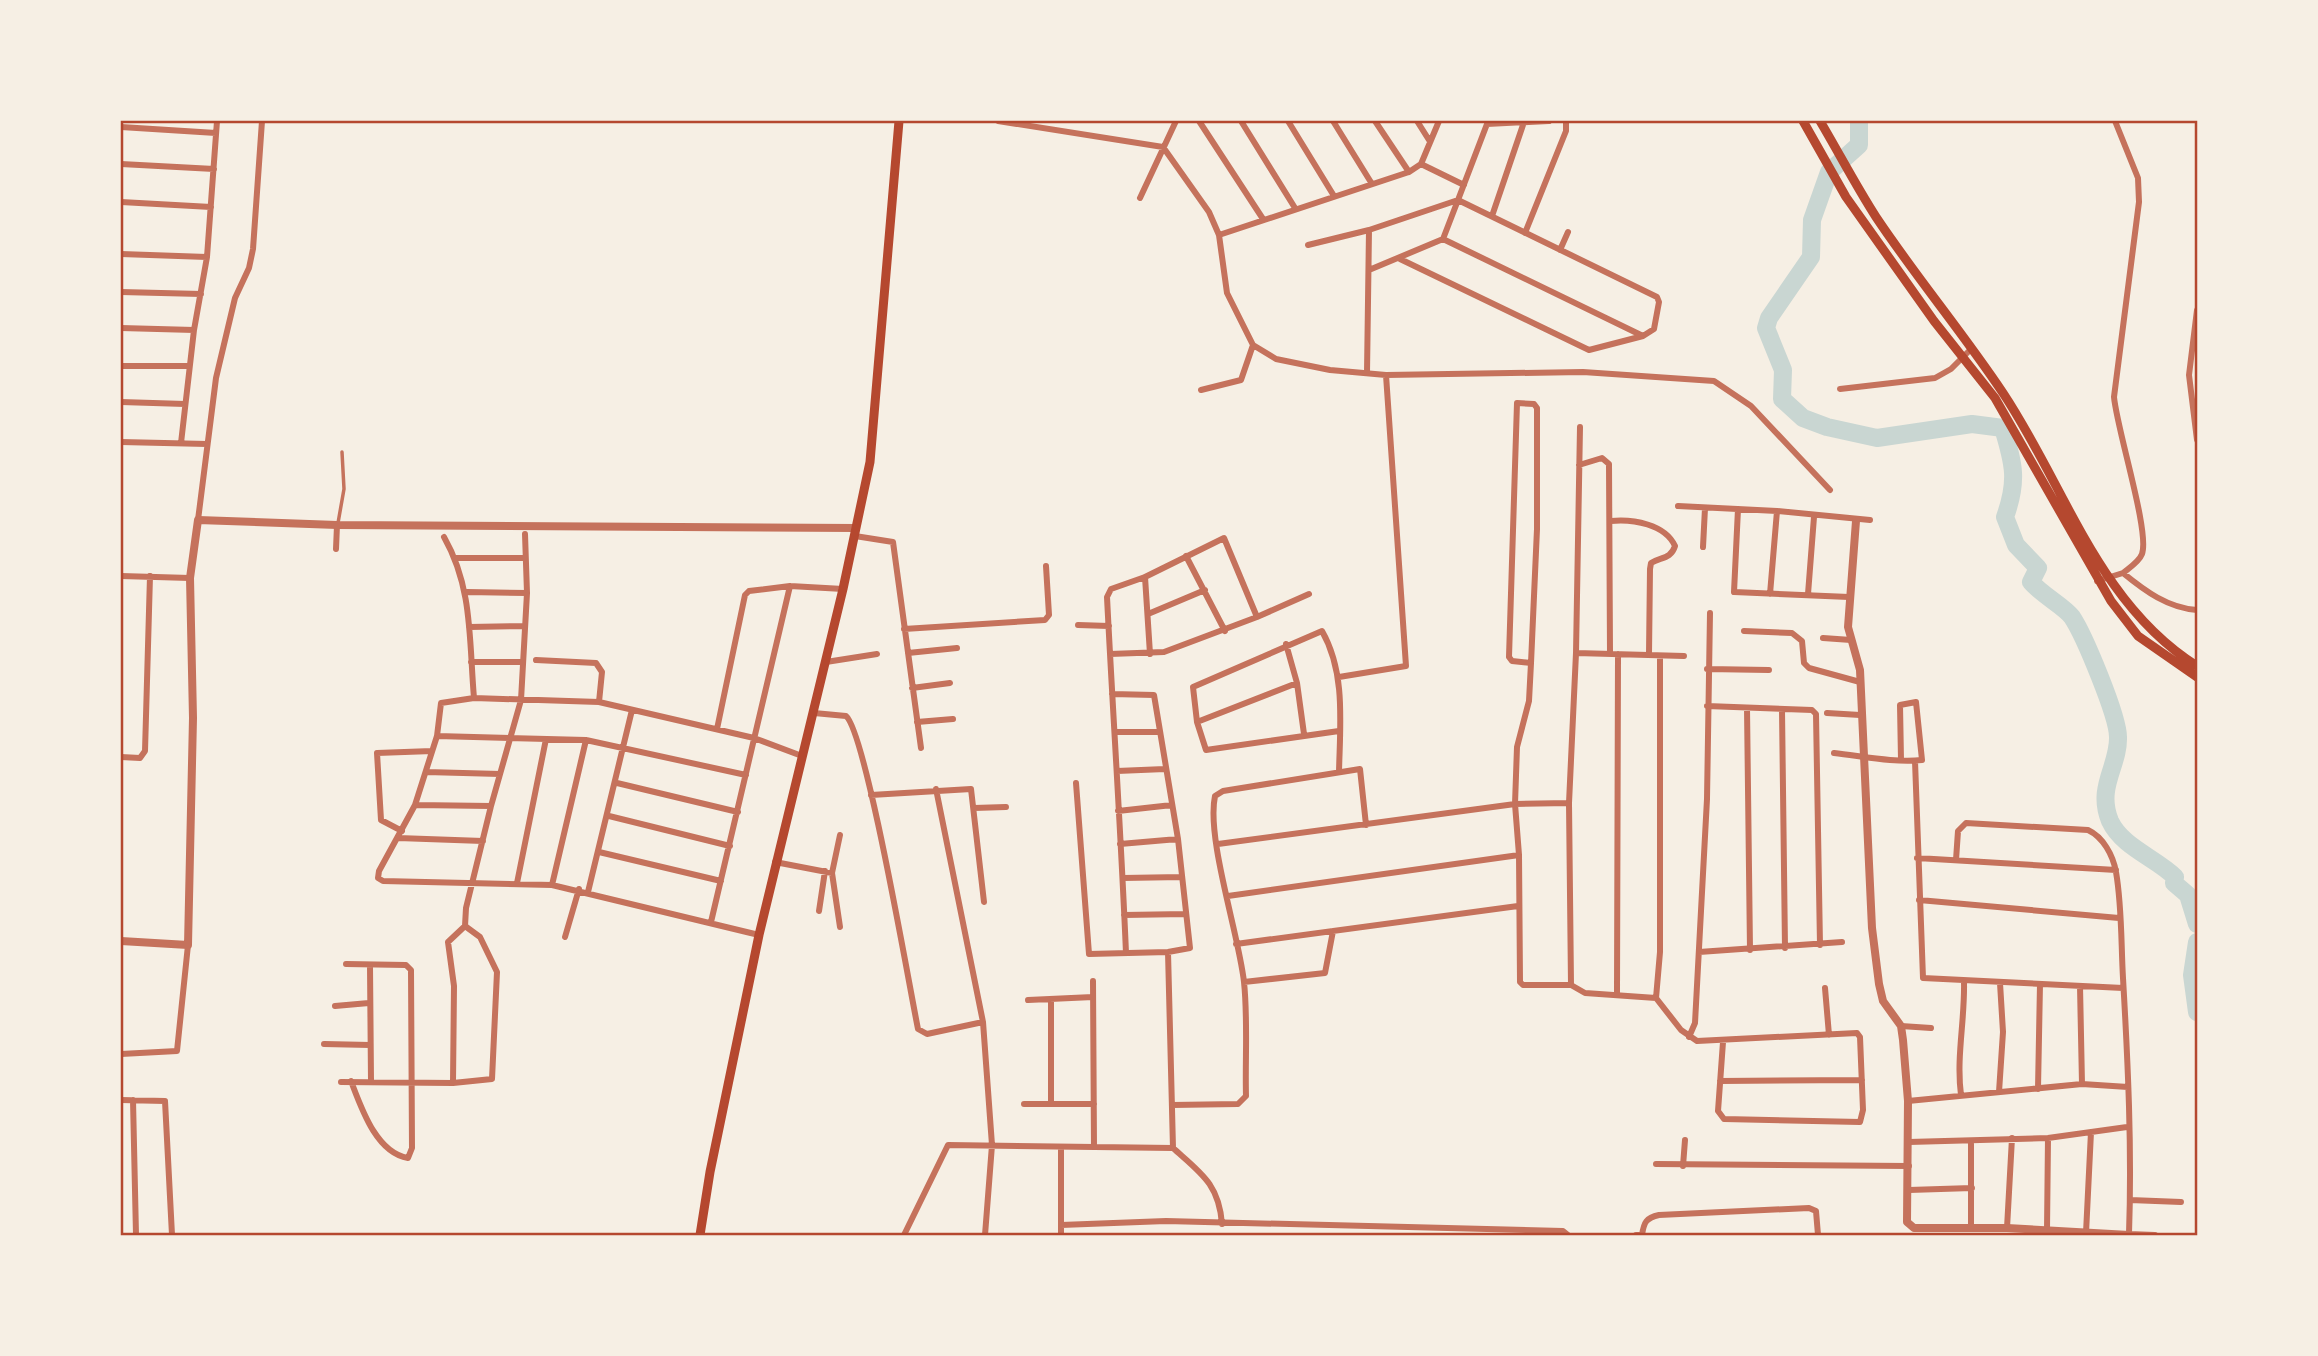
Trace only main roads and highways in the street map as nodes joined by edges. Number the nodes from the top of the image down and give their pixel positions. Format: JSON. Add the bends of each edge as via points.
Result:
{"nodes":[{"id":1,"x":899,"y":121,"type":"edge"},
{"id":2,"x":1803,"y":121,"type":"edge"},
{"id":3,"x":1820,"y":121,"type":"edge"},
{"id":4,"x":1968,"y":353,"type":"junction"},
{"id":5,"x":2102,"y":579,"type":"junction"},
{"id":6,"x":2197,"y":666,"type":"edge"},
{"id":7,"x":2197,"y":677,"type":"edge"},
{"id":8,"x":700,"y":1235,"type":"edge"}],
"edges":[{"from":1,"to":8,"type":"main road","via":[[870,462],[814,713],[775,862]]},
{"from":2,"to":4,"type":"main road","via":[[1846,197],[1934,321]]},
{"from":3,"to":4,"type":"main road","via":[[1886,231]]},
{"from":4,"to":5,"type":"main road"},
{"from":5,"to":6,"type":"main road","via":[[2164,642]]},
{"from":5,"to":7,"type":"main road","via":[[2138,636]]}]}
